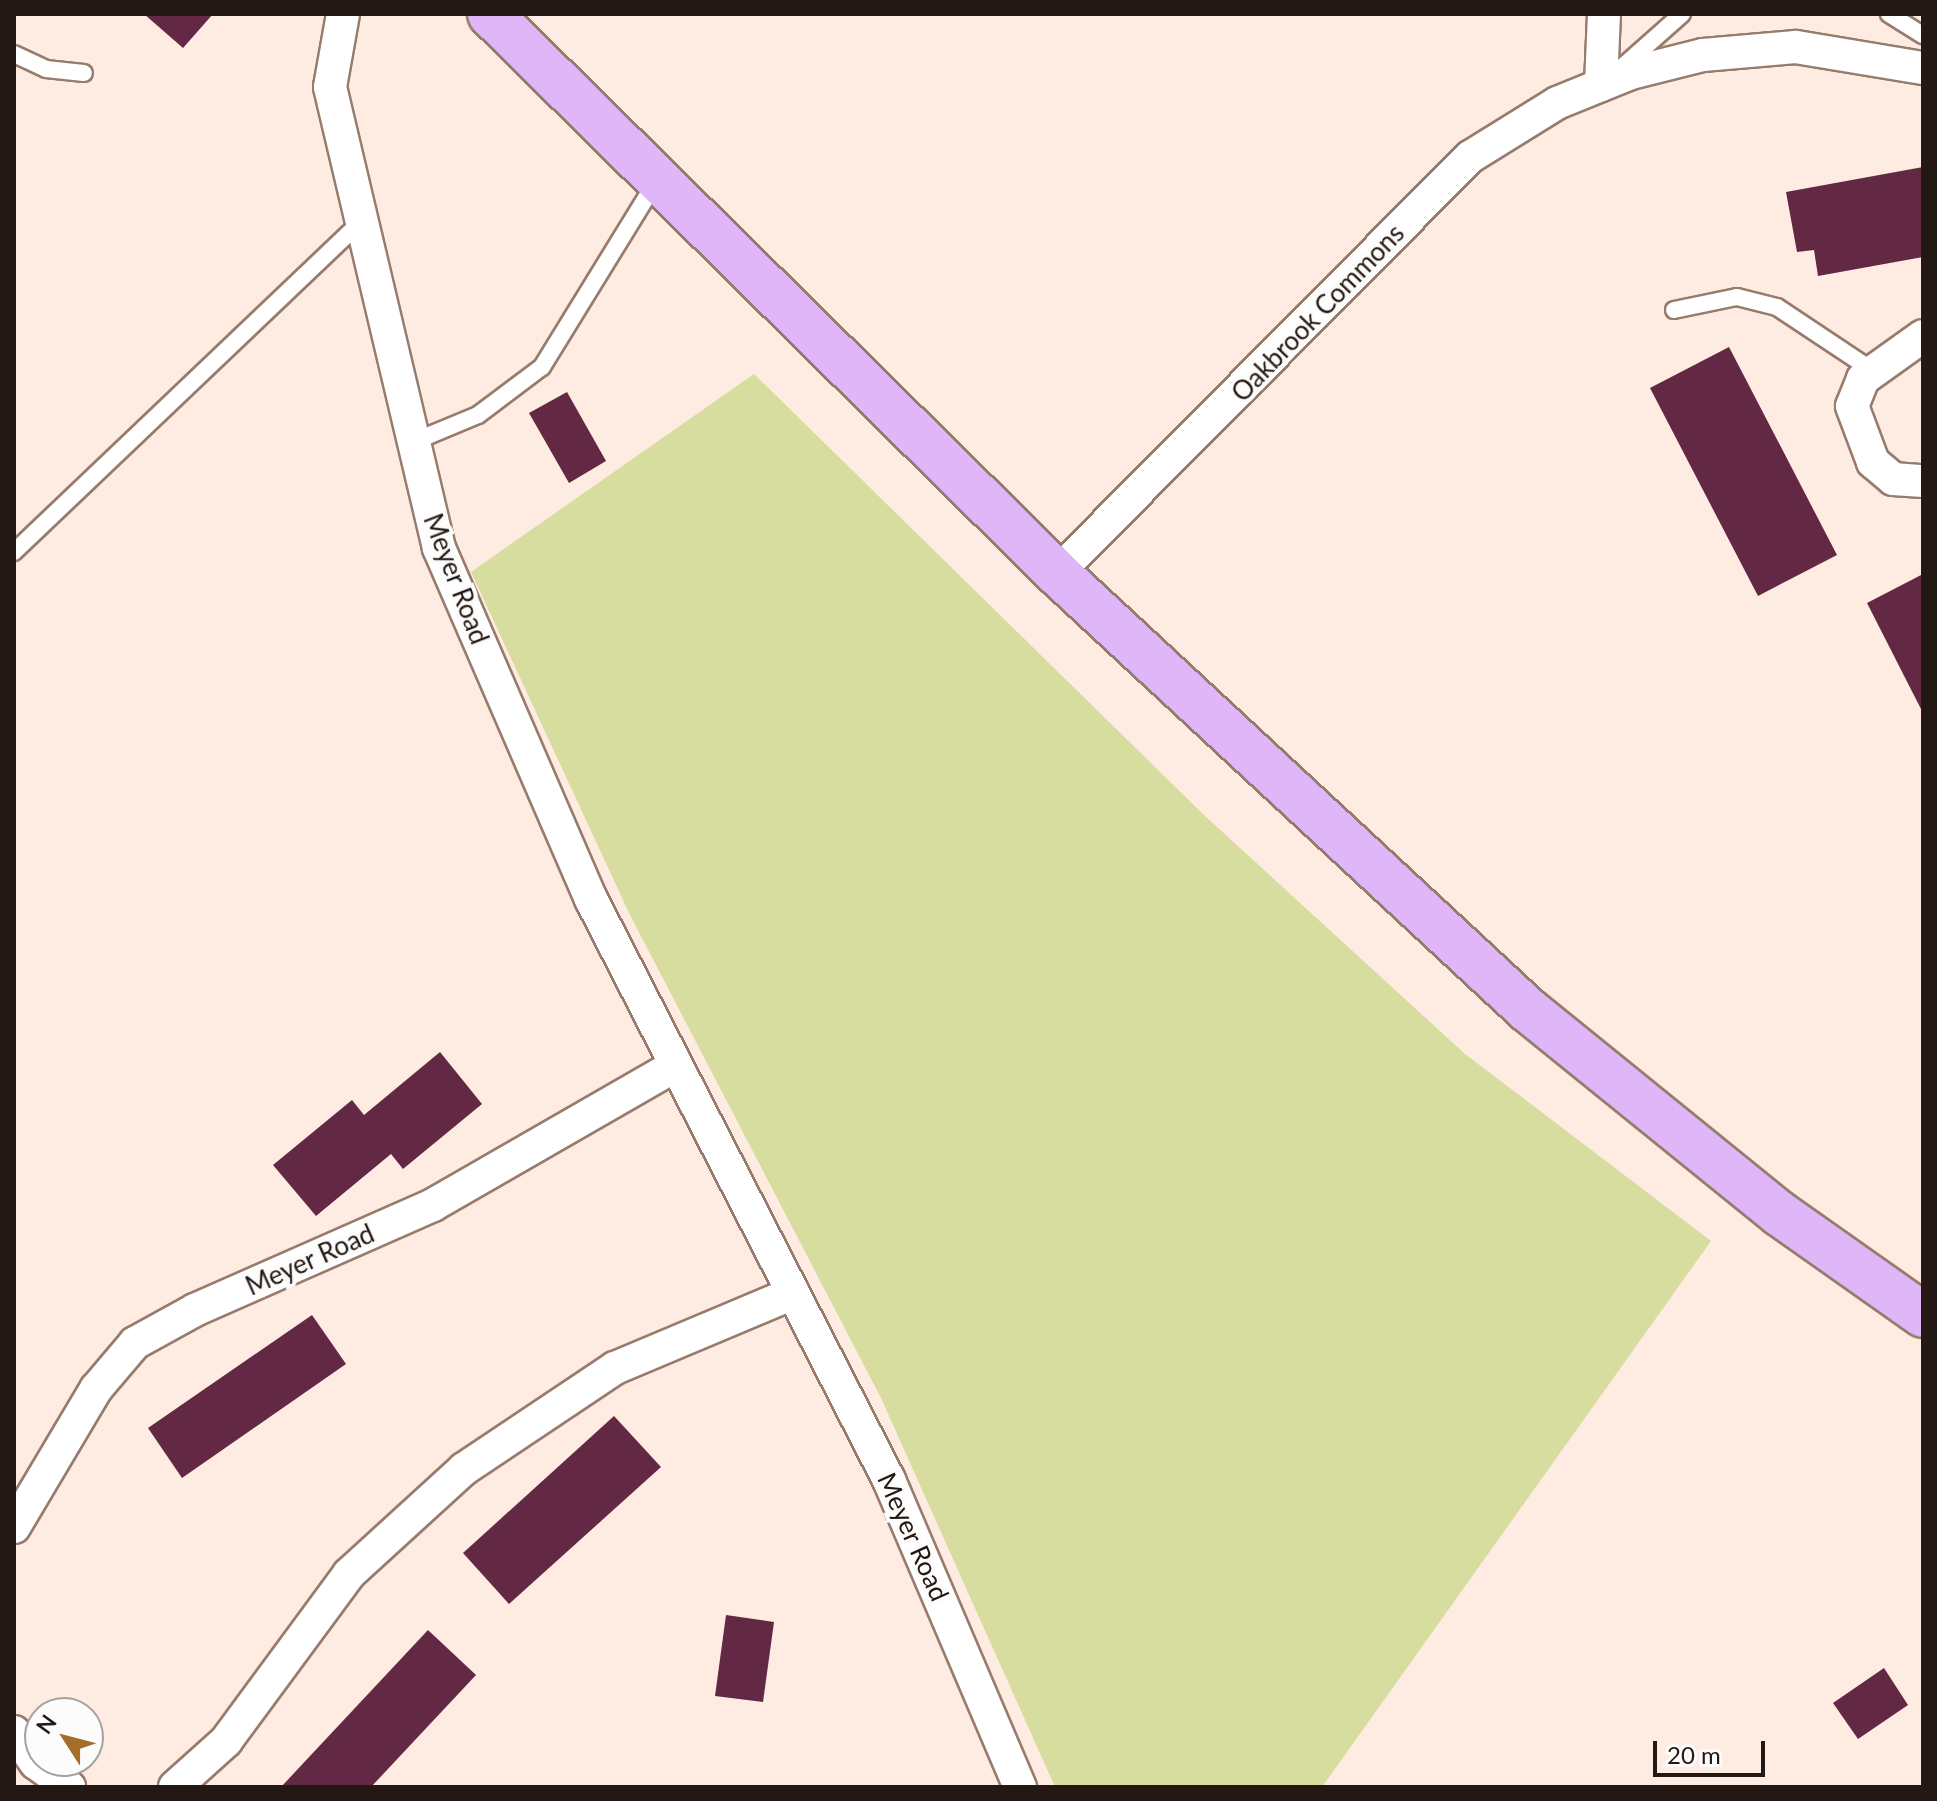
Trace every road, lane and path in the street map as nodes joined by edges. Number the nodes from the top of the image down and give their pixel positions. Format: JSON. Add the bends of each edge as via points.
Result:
{"nodes":[{"id":1,"x":343,"y":14,"type":"edge"},
{"id":2,"x":490,"y":14,"type":"edge"},
{"id":3,"x":1604,"y":14,"type":"edge"},
{"id":4,"x":1682,"y":14,"type":"edge"},
{"id":5,"x":1889,"y":14,"type":"edge"},
{"id":6,"x":1923,"y":35,"type":"edge"},
{"id":7,"x":14,"y":54,"type":"edge"},
{"id":8,"x":1923,"y":68,"type":"edge"},
{"id":9,"x":84,"y":73,"type":"dead end"},
{"id":10,"x":1601,"y":85,"type":"junction"},
{"id":11,"x":657,"y":179,"type":"junction"},
{"id":12,"x":359,"y":224,"type":"junction"},
{"id":13,"x":1674,"y":310,"type":"dead end"},
{"id":14,"x":1923,"y":336,"type":"edge"},
{"id":15,"x":1872,"y":370,"type":"junction"},
{"id":16,"x":413,"y":442,"type":"junction"},
{"id":17,"x":1923,"y":481,"type":"edge"},
{"id":18,"x":14,"y":552,"type":"edge"},
{"id":19,"x":1057,"y":573,"type":"junction"},
{"id":20,"x":676,"y":1065,"type":"junction"},
{"id":21,"x":793,"y":1293,"type":"junction"},
{"id":22,"x":1923,"y":1315,"type":"edge"},
{"id":23,"x":14,"y":1527,"type":"edge"},
{"id":24,"x":14,"y":1732,"type":"edge"},
{"id":25,"x":69,"y":1787,"type":"edge"},
{"id":26,"x":175,"y":1787,"type":"edge"},
{"id":27,"x":1020,"y":1787,"type":"edge"}],
"edges":[{"from":1,"to":12,"type":"street","name":"Meyer Road","via":[[330,87]]},
{"from":2,"to":11,"type":"main road"},
{"from":3,"to":10,"type":"street"},
{"from":4,"to":10,"type":"lane"},
{"from":5,"to":6,"type":"lane"},
{"from":7,"to":9,"type":"lane","via":[[46,69]]},
{"from":8,"to":10,"type":"street","name":"Oakbrook Commons","via":[[1796,47],[1703,55]]},
{"from":10,"to":19,"type":"street","name":"Oakbrook Commons","via":[[1557,103],[1470,157]]},
{"from":11,"to":16,"type":"lane","via":[[542,367],[478,415]]},
{"from":11,"to":19,"type":"main road"},
{"from":12,"to":16,"type":"street","name":"Meyer Road"},
{"from":12,"to":18,"type":"lane"},
{"from":13,"to":15,"type":"lane","via":[[1737,297],[1777,307]]},
{"from":14,"to":15,"type":"street"},
{"from":15,"to":17,"type":"street","via":[[1852,406],[1873,462],[1893,479]]},
{"from":16,"to":20,"type":"street","name":"Meyer Road","via":[[445,563],[591,899]]},
{"from":19,"to":22,"type":"main road","via":[[1528,1010],[1780,1214]]},
{"from":20,"to":21,"type":"street","name":"Meyer Road"},
{"from":20,"to":23,"type":"street","name":"Meyer Road","via":[[433,1205],[195,1310],[135,1343],[96,1389]]},
{"from":21,"to":26,"type":"street","via":[[615,1368],[464,1469],[349,1574],[226,1741]]},
{"from":21,"to":27,"type":"street","name":"Meyer Road","via":[[889,1480]]},
{"from":24,"to":25,"type":"street","via":[[36,1763]]}]}
